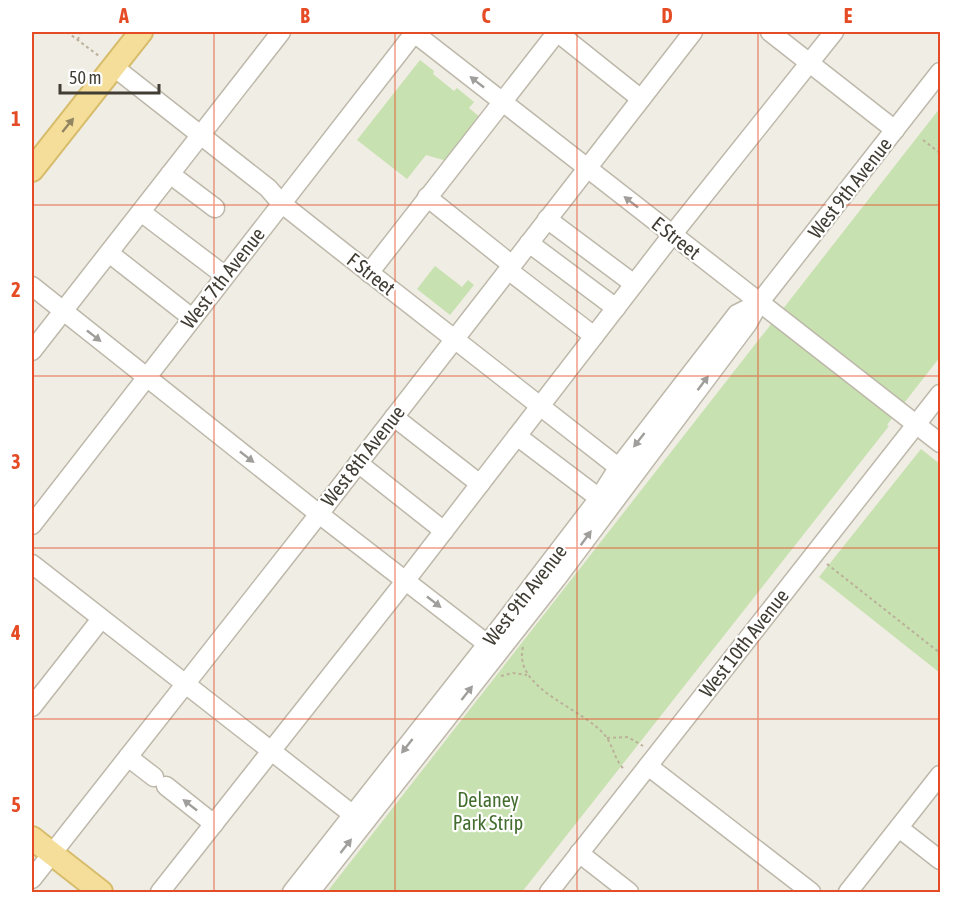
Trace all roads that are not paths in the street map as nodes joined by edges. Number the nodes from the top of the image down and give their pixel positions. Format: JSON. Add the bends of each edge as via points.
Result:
{"nodes":[{"id":1,"x":141,"y":32,"type":"edge"},
{"id":2,"x":281,"y":32,"type":"edge"},
{"id":3,"x":414,"y":32,"type":"edge"},
{"id":4,"x":557,"y":32,"type":"edge"},
{"id":5,"x":693,"y":32,"type":"edge"},
{"id":6,"x":770,"y":32,"type":"edge"},
{"id":7,"x":834,"y":32,"type":"edge"},
{"id":8,"x":810,"y":63,"type":"junction"},
{"id":9,"x":114,"y":67,"type":"junction"},
{"id":10,"x":940,"y":72,"type":"edge"},
{"id":11,"x":641,"y":99,"type":"junction"},
{"id":12,"x":502,"y":101,"type":"junction"},
{"id":13,"x":895,"y":130,"type":"junction"},
{"id":14,"x":201,"y":135,"type":"junction"},
{"id":15,"x":587,"y":168,"type":"junction"},
{"id":16,"x":32,"y":170,"type":"edge"},
{"id":17,"x":170,"y":174,"type":"junction"},
{"id":18,"x":428,"y":197,"type":"junction"},
{"id":19,"x":281,"y":203,"type":"junction"},
{"id":20,"x":215,"y":208,"type":"dead end"},
{"id":21,"x":141,"y":212,"type":"junction"},
{"id":22,"x":547,"y":219,"type":"junction"},
{"id":23,"x":672,"y":235,"type":"junction"},
{"id":24,"x":529,"y":243,"type":"junction"},
{"id":25,"x":109,"y":253,"type":"junction"},
{"id":26,"x":510,"y":267,"type":"junction"},
{"id":27,"x":369,"y":273,"type":"junction"},
{"id":28,"x":224,"y":275,"type":"junction"},
{"id":29,"x":634,"y":284,"type":"junction"},
{"id":30,"x":32,"y":286,"type":"edge"},
{"id":31,"x":759,"y":303,"type":"junction"},
{"id":32,"x":616,"y":308,"type":"junction"},
{"id":33,"x":63,"y":312,"type":"junction"},
{"id":34,"x":192,"y":318,"type":"junction"},
{"id":35,"x":594,"y":336,"type":"junction"},
{"id":36,"x":454,"y":339,"type":"junction"},
{"id":37,"x":32,"y":351,"type":"edge"},
{"id":38,"x":146,"y":377,"type":"junction"},
{"id":39,"x":940,"y":394,"type":"edge"},
{"id":40,"x":540,"y":406,"type":"junction"},
{"id":41,"x":394,"y":417,"type":"junction"},
{"id":42,"x":916,"y":425,"type":"junction"},
{"id":43,"x":517,"y":436,"type":"junction"},
{"id":44,"x":940,"y":443,"type":"edge"},
{"id":45,"x":358,"y":464,"type":"junction"},
{"id":46,"x":625,"y":472,"type":"junction"},
{"id":47,"x":480,"y":484,"type":"junction"},
{"id":48,"x":599,"y":498,"type":"junction"},
{"id":49,"x":319,"y":514,"type":"junction"},
{"id":50,"x":32,"y":525,"type":"edge"},
{"id":51,"x":444,"y":531,"type":"junction"},
{"id":52,"x":32,"y":564,"type":"edge"},
{"id":53,"x":406,"y":580,"type":"junction"},
{"id":54,"x":101,"y":619,"type":"junction"},
{"id":55,"x":493,"y":648,"type":"junction"},
{"id":56,"x":185,"y":685,"type":"junction"},
{"id":57,"x":32,"y":707,"type":"edge"},
{"id":58,"x":271,"y":752,"type":"junction"},
{"id":59,"x":128,"y":757,"type":"junction"},
{"id":60,"x":652,"y":761,"type":"junction"},
{"id":61,"x":940,"y":776,"type":"edge"},
{"id":62,"x":358,"y":819,"type":"junction"},
{"id":63,"x":214,"y":824,"type":"junction"},
{"id":64,"x":899,"y":828,"type":"junction"},
{"id":65,"x":32,"y":838,"type":"edge"},
{"id":66,"x":51,"y":854,"type":"junction"},
{"id":67,"x":579,"y":854,"type":"junction"},
{"id":68,"x":940,"y":860,"type":"edge"},
{"id":69,"x":32,"y":879,"type":"edge"},
{"id":70,"x":101,"y":892,"type":"edge"},
{"id":71,"x":160,"y":892,"type":"edge"},
{"id":72,"x":292,"y":892,"type":"edge"},
{"id":73,"x":310,"y":892,"type":"edge"},
{"id":74,"x":549,"y":892,"type":"edge"},
{"id":75,"x":629,"y":892,"type":"edge"},
{"id":76,"x":811,"y":892,"type":"edge"},
{"id":77,"x":848,"y":892,"type":"edge"}],
"edges":[{"from":1,"to":9,"type":"main road"},
{"from":2,"to":14,"type":"street"},
{"from":12,"to":3,"type":"street","name":"E Street","one_way":true},
{"from":3,"to":19,"type":"street","name":"West 7th Avenue"},
{"from":4,"to":11,"type":"street"},
{"from":4,"to":12,"type":"street"},
{"from":5,"to":11,"type":"street","name":"West 8th Avenue"},
{"from":6,"to":8,"type":"street"},
{"from":7,"to":8,"type":"street"},
{"from":8,"to":13,"type":"street"},
{"from":8,"to":23,"type":"street"},
{"from":9,"to":14,"type":"street","name":"F Street"},
{"from":16,"to":9,"type":"main road","one_way":true},
{"from":10,"to":13,"type":"street","name":"West 9th Avenue"},
{"from":11,"to":15,"type":"street","name":"West 8th Avenue"},
{"from":12,"to":15,"type":"street","name":"E Street"},
{"from":12,"to":18,"type":"street"},
{"from":13,"to":31,"type":"street","name":"West 9th Avenue"},
{"from":14,"to":17,"type":"street"},
{"from":14,"to":19,"type":"street","name":"F Street","via":[[268,188]]},
{"from":15,"to":22,"type":"street","name":"West 8th Avenue"},
{"from":23,"to":15,"type":"street","name":"E Street","one_way":true},
{"from":17,"to":20,"type":"street"},
{"from":17,"to":21,"type":"street"},
{"from":18,"to":26,"type":"street"},
{"from":18,"to":27,"type":"street"},
{"from":19,"to":27,"type":"street","name":"F Street"},
{"from":19,"to":28,"type":"street","name":"West 7th Avenue"},
{"from":21,"to":25,"type":"street"},
{"from":21,"to":28,"type":"street"},
{"from":22,"to":24,"type":"street","name":"West 8th Avenue"},
{"from":22,"to":29,"type":"street"},
{"from":23,"to":29,"type":"street"},
{"from":23,"to":31,"type":"street","name":"E Street"},
{"from":24,"to":26,"type":"street","name":"West 8th Avenue"},
{"from":24,"to":32,"type":"street"},
{"from":25,"to":33,"type":"street"},
{"from":25,"to":34,"type":"street"},
{"from":26,"to":35,"type":"street"},
{"from":26,"to":36,"type":"street","name":"West 8th Avenue"},
{"from":27,"to":36,"type":"street","name":"F Street"},
{"from":28,"to":34,"type":"street","name":"West 7th Avenue"},
{"from":29,"to":32,"type":"street"},
{"from":30,"to":33,"type":"street"},
{"from":31,"to":42,"type":"street","name":"E Street"},
{"from":31,"to":46,"type":"street","name":"West 9th Avenue","via":[[737,314]]},
{"from":32,"to":35,"type":"street"},
{"from":33,"to":37,"type":"street"},
{"from":33,"to":38,"type":"street","one_way":true},
{"from":34,"to":38,"type":"street","name":"West 7th Avenue"},
{"from":35,"to":40,"type":"street"},
{"from":36,"to":40,"type":"street","name":"F Street"},
{"from":36,"to":41,"type":"street","name":"West 8th Avenue"},
{"from":38,"to":49,"type":"street","one_way":true},
{"from":38,"to":50,"type":"street","name":"West 7th Avenue"},
{"from":39,"to":42,"type":"street","name":"West 10th Avenue"},
{"from":40,"to":43,"type":"street"},
{"from":40,"to":46,"type":"street","name":"F Street"},
{"from":41,"to":45,"type":"street","name":"West 8th Avenue"},
{"from":41,"to":47,"type":"street"},
{"from":42,"to":44,"type":"street","name":"E Street"},
{"from":42,"to":60,"type":"street","name":"West 10th Avenue"},
{"from":43,"to":47,"type":"street"},
{"from":43,"to":48,"type":"street"},
{"from":45,"to":49,"type":"street","name":"West 8th Avenue"},
{"from":45,"to":51,"type":"street"},
{"from":46,"to":48,"type":"street","name":"West 9th Avenue"},
{"from":55,"to":46,"type":"street","name":"West 9th Avenue","one_way":true,"via":[[511,637]]},
{"from":47,"to":51,"type":"street"},
{"from":48,"to":55,"type":"street","name":"West 9th Avenue"},
{"from":49,"to":53,"type":"street"},
{"from":49,"to":56,"type":"street","name":"West 8th Avenue"},
{"from":51,"to":53,"type":"street"},
{"from":52,"to":54,"type":"street"},
{"from":53,"to":55,"type":"street","one_way":true},
{"from":53,"to":58,"type":"street"},
{"from":54,"to":56,"type":"street"},
{"from":54,"to":57,"type":"street"},
{"from":55,"to":62,"type":"street","name":"West 9th Avenue"},
{"from":56,"to":58,"type":"street"},
{"from":56,"to":59,"type":"street","name":"West 8th Avenue"},
{"from":58,"to":62,"type":"street"},
{"from":58,"to":63,"type":"street"},
{"from":63,"to":59,"type":"street","one_way":true},
{"from":59,"to":66,"type":"street","name":"West 8th Avenue"},
{"from":60,"to":67,"type":"street","name":"West 10th Avenue"},
{"from":60,"to":76,"type":"street"},
{"from":61,"to":64,"type":"street"},
{"from":62,"to":72,"type":"street","name":"West 9th Avenue"},
{"from":73,"to":62,"type":"street","name":"West 9th Avenue","one_way":true},
{"from":63,"to":71,"type":"street"},
{"from":64,"to":68,"type":"street"},
{"from":64,"to":77,"type":"street"},
{"from":65,"to":66,"type":"main road"},
{"from":66,"to":69,"type":"street","name":"West 8th Avenue"},
{"from":66,"to":70,"type":"main road"},
{"from":67,"to":74,"type":"street","name":"West 10th Avenue"},
{"from":67,"to":75,"type":"street"}]}
